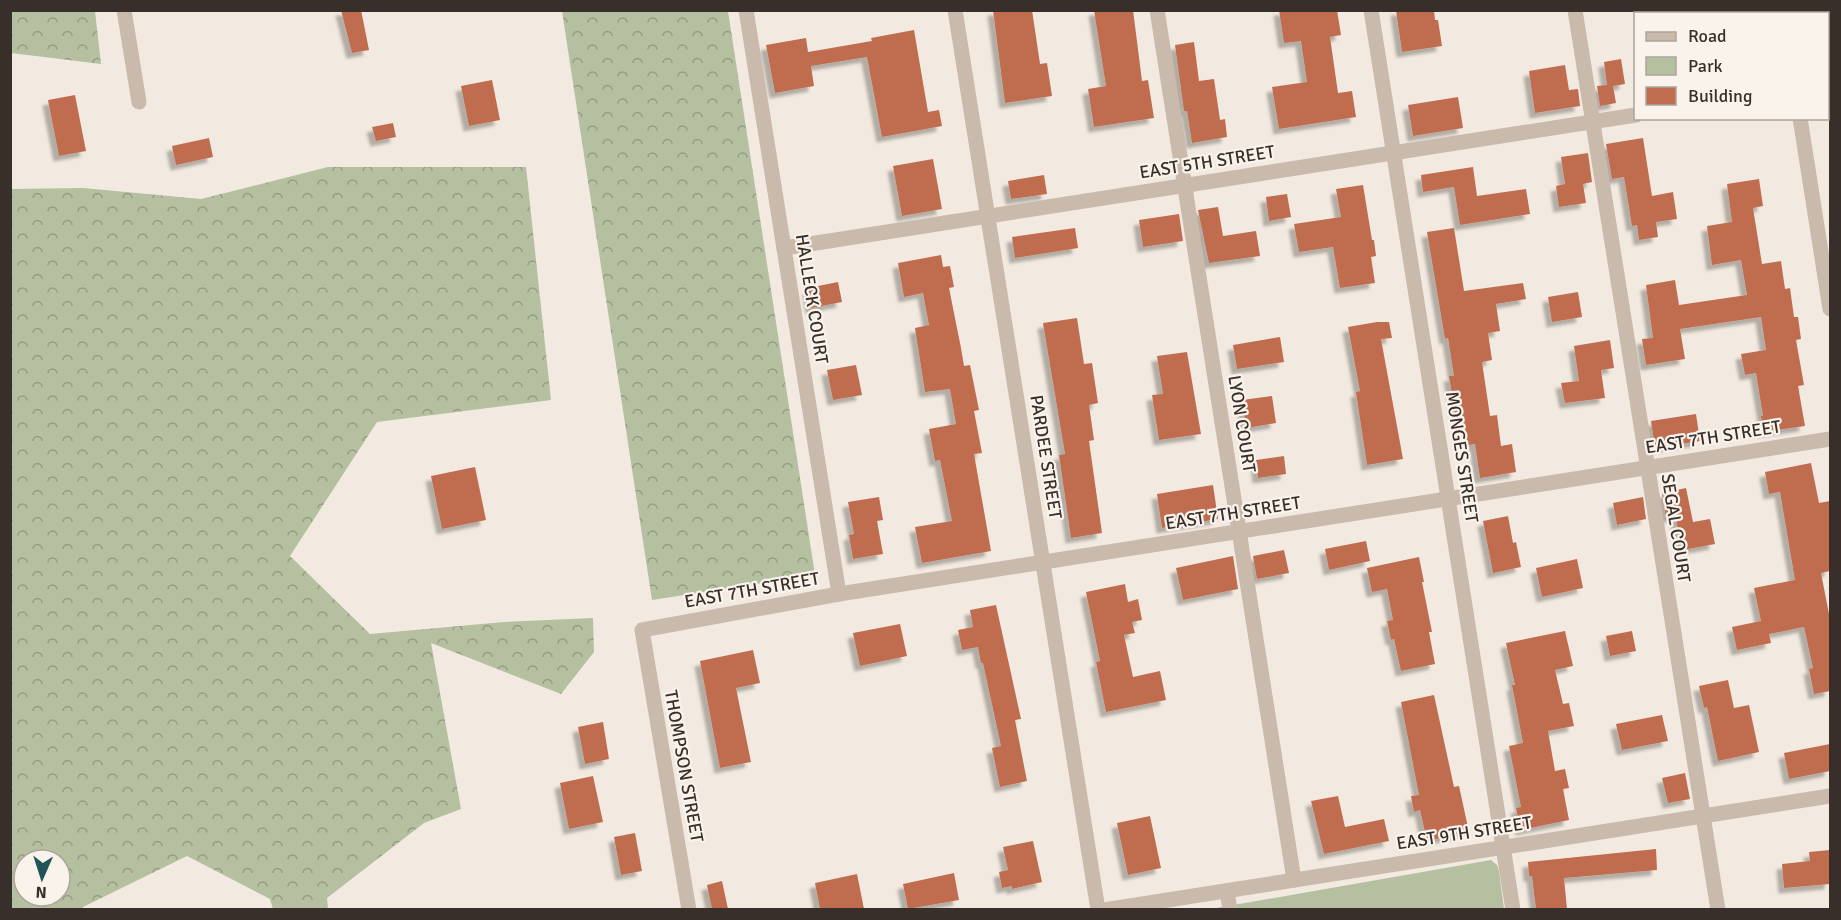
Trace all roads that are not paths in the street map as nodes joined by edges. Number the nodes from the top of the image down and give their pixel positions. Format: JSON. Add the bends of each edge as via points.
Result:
{"nodes":[{"id":1,"x":124,"y":10,"type":"edge"},
{"id":2,"x":746,"y":10,"type":"edge"},
{"id":3,"x":956,"y":10,"type":"edge"},
{"id":4,"x":1157,"y":10,"type":"edge"},
{"id":5,"x":1371,"y":10,"type":"edge"},
{"id":6,"x":1575,"y":10,"type":"edge"},
{"id":7,"x":139,"y":102,"type":"dead end"},
{"id":8,"x":1634,"y":115,"type":"edge"},
{"id":9,"x":1800,"y":120,"type":"edge"},
{"id":10,"x":1592,"y":122,"type":"junction"},
{"id":11,"x":1394,"y":153,"type":"junction"},
{"id":12,"x":1185,"y":186,"type":"junction"},
{"id":13,"x":988,"y":216,"type":"junction"},
{"id":14,"x":784,"y":248,"type":"junction"},
{"id":15,"x":1830,"y":309,"type":"edge"},
{"id":16,"x":1830,"y":439,"type":"edge"},
{"id":17,"x":1647,"y":467,"type":"junction"},
{"id":18,"x":1448,"y":499,"type":"junction"},
{"id":19,"x":1239,"y":531,"type":"junction"},
{"id":20,"x":1043,"y":562,"type":"junction"},
{"id":21,"x":839,"y":594,"type":"junction"},
{"id":22,"x":642,"y":630,"type":"joint"},
{"id":23,"x":1830,"y":796,"type":"edge"},
{"id":24,"x":1702,"y":816,"type":"junction"},
{"id":25,"x":1503,"y":847,"type":"junction"},
{"id":26,"x":1294,"y":880,"type":"junction"},
{"id":27,"x":1227,"y":891,"type":"junction"},
{"id":28,"x":1173,"y":904,"type":"edge"},
{"id":29,"x":688,"y":909,"type":"edge"},
{"id":30,"x":1098,"y":909,"type":"edge"},
{"id":31,"x":1104,"y":909,"type":"edge"},
{"id":32,"x":1230,"y":909,"type":"edge"},
{"id":33,"x":1513,"y":909,"type":"edge"},
{"id":34,"x":1718,"y":909,"type":"edge"}],
"edges":[{"from":1,"to":7,"type":"street"},
{"from":2,"to":14,"type":"street","name":"HALLECK COURT"},
{"from":3,"to":13,"type":"street","name":"PARDEE STREET"},
{"from":4,"to":12,"type":"street","name":"LYON COURT"},
{"from":5,"to":11,"type":"street","name":"MONGES STREET"},
{"from":6,"to":10,"type":"street","name":"SEGAL COURT"},
{"from":8,"to":10,"type":"street","name":"EAST 5TH STREET"},
{"from":9,"to":15,"type":"street"},
{"from":10,"to":11,"type":"street","name":"EAST 5TH STREET"},
{"from":10,"to":17,"type":"street","name":"SEGAL COURT"},
{"from":11,"to":12,"type":"street","name":"EAST 5TH STREET"},
{"from":11,"to":18,"type":"street","name":"MONGES STREET"},
{"from":12,"to":13,"type":"street","name":"EAST 5TH STREET"},
{"from":12,"to":19,"type":"street","name":"LYON COURT"},
{"from":13,"to":14,"type":"street","name":"EAST 5TH STREET"},
{"from":13,"to":20,"type":"street","name":"PARDEE STREET"},
{"from":14,"to":21,"type":"street","name":"HALLECK COURT"},
{"from":16,"to":17,"type":"street","name":"EAST 7TH STREET"},
{"from":17,"to":18,"type":"street","name":"EAST 7TH STREET"},
{"from":17,"to":24,"type":"street","name":"SEGAL COURT"},
{"from":18,"to":19,"type":"street","name":"EAST 7TH STREET"},
{"from":18,"to":25,"type":"street","name":"MONGES STREET"},
{"from":19,"to":20,"type":"street","name":"EAST 7TH STREET"},
{"from":19,"to":26,"type":"street","name":"LYON COURT"},
{"from":20,"to":21,"type":"street","name":"EAST 7TH STREET"},
{"from":20,"to":30,"type":"street","name":"PARDEE STREET"},
{"from":21,"to":22,"type":"street","name":"EAST 7TH STREET"},
{"from":22,"to":29,"type":"street","name":"THOMPSON STREET"},
{"from":23,"to":24,"type":"street","name":"EAST 9TH STREET"},
{"from":24,"to":25,"type":"street","name":"EAST 9TH STREET"},
{"from":24,"to":34,"type":"street","name":"SEGAL COURT"},
{"from":25,"to":26,"type":"street","name":"EAST 9TH STREET"},
{"from":25,"to":33,"type":"street","name":"MONGES STREET"},
{"from":26,"to":27,"type":"street","name":"EAST 9TH STREET"},
{"from":27,"to":28,"type":"street","name":"EAST 9TH STREET"},
{"from":27,"to":32,"type":"street"},
{"from":28,"to":31,"type":"street","name":"EAST 9TH STREET"}]}
